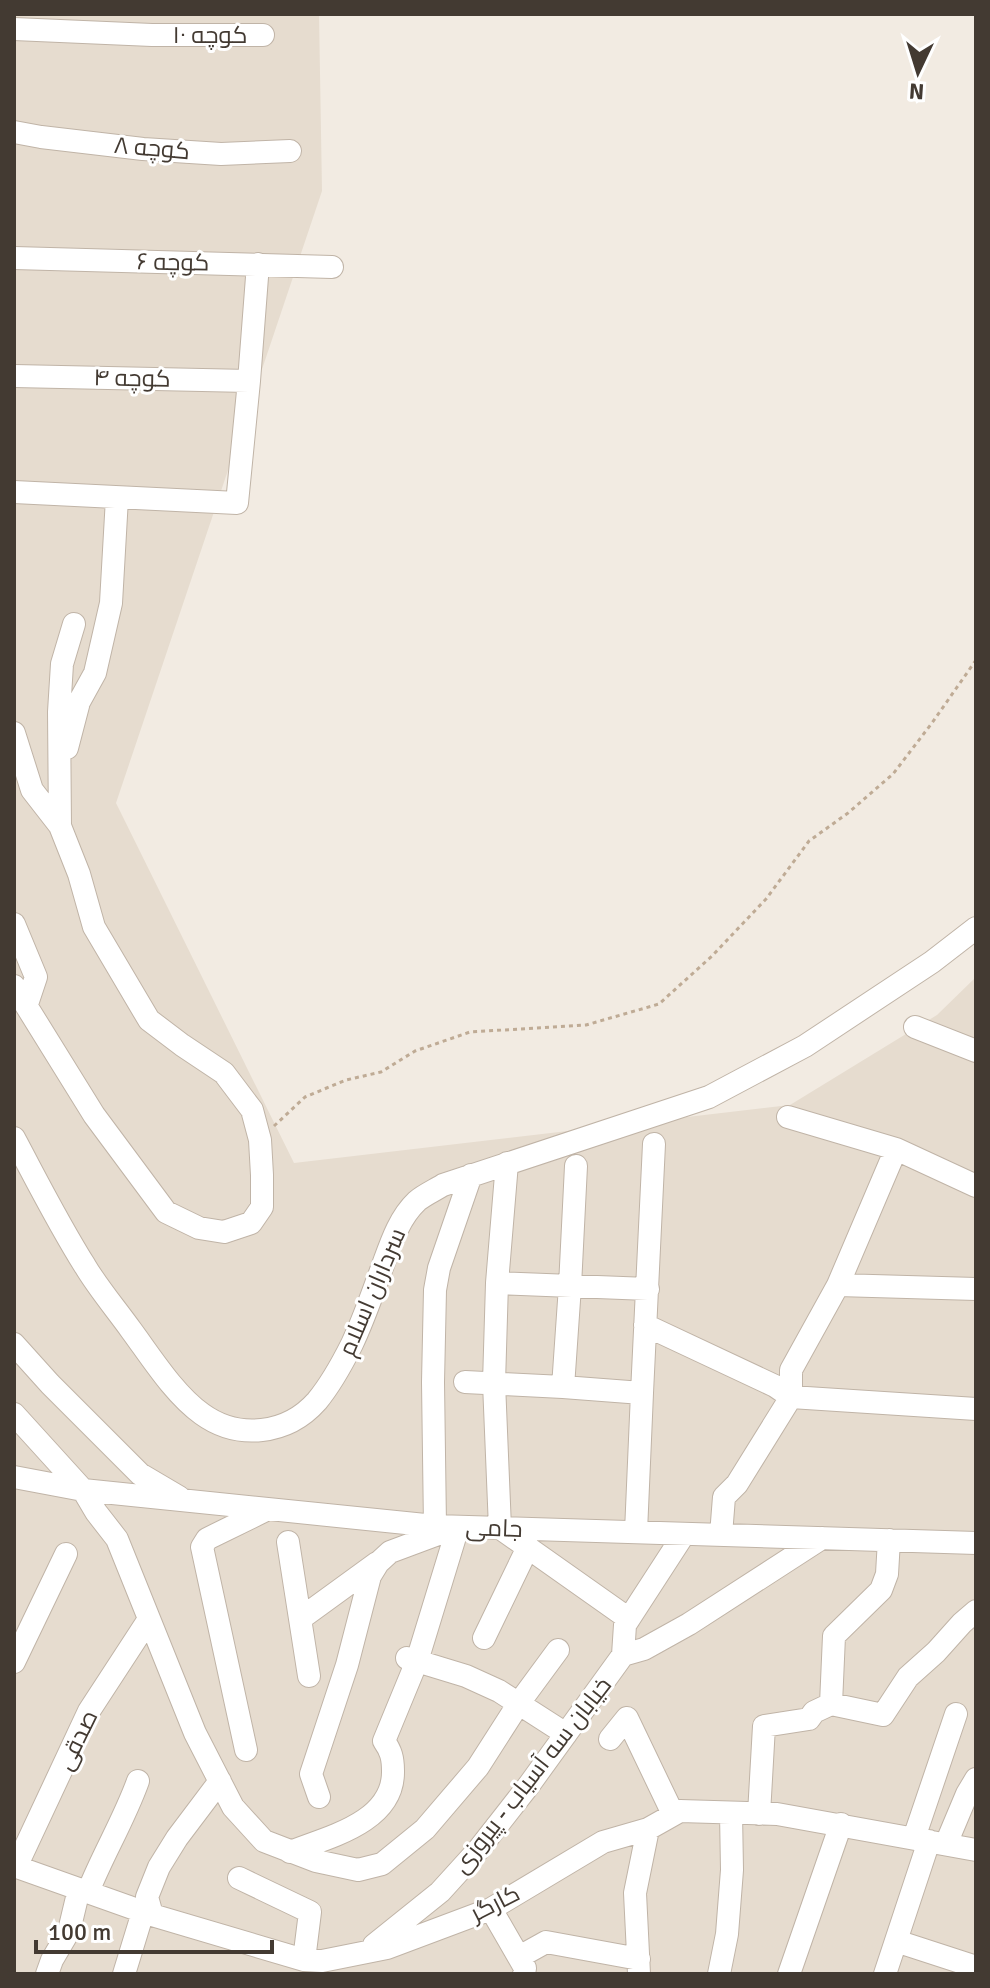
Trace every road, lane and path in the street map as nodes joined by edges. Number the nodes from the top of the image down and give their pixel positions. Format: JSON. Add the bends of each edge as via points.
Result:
{"nodes":[{"id":1,"x":14,"y":29,"type":"edge"},
{"id":2,"x":263,"y":35,"type":"dead end"},
{"id":3,"x":14,"y":132,"type":"edge"},
{"id":4,"x":290,"y":151,"type":"dead end"},
{"id":5,"x":14,"y":258,"type":"edge"},
{"id":6,"x":258,"y":264,"type":"junction"},
{"id":7,"x":332,"y":267,"type":"dead end"},
{"id":8,"x":14,"y":376,"type":"edge"},
{"id":9,"x":249,"y":381,"type":"junction"},
{"id":10,"x":14,"y":492,"type":"edge"},
{"id":11,"x":117,"y":498,"type":"junction"},
{"id":12,"x":74,"y":624,"type":"dead end"},
{"id":13,"x":976,"y":660,"type":"edge"},
{"id":14,"x":14,"y":733,"type":"edge"},
{"id":15,"x":61,"y":772,"type":"junction"},
{"id":16,"x":60,"y":826,"type":"junction"},
{"id":17,"x":14,"y":924,"type":"edge"},
{"id":18,"x":976,"y":928,"type":"edge"},
{"id":19,"x":20,"y":995,"type":"edge"},
{"id":20,"x":915,"y":1027,"type":"dead end"},
{"id":21,"x":976,"y":1051,"type":"edge"},
{"id":22,"x":788,"y":1117,"type":"dead end"},
{"id":23,"x":14,"y":1138,"type":"edge"},
{"id":24,"x":260,"y":1140,"type":"junction"},
{"id":25,"x":654,"y":1144,"type":"dead end"},
{"id":26,"x":896,"y":1149,"type":"junction"},
{"id":27,"x":507,"y":1163,"type":"junction"},
{"id":28,"x":576,"y":1166,"type":"dead end"},
{"id":29,"x":471,"y":1175,"type":"junction"},
{"id":30,"x":976,"y":1186,"type":"edge"},
{"id":31,"x":497,"y":1283,"type":"junction"},
{"id":32,"x":838,"y":1285,"type":"junction"},
{"id":33,"x":570,"y":1286,"type":"junction"},
{"id":34,"x":648,"y":1289,"type":"junction"},
{"id":35,"x":976,"y":1289,"type":"edge"},
{"id":36,"x":645,"y":1325,"type":"junction"},
{"id":37,"x":14,"y":1344,"type":"edge"},
{"id":38,"x":465,"y":1382,"type":"dead end"},
{"id":39,"x":494,"y":1383,"type":"junction"},
{"id":40,"x":563,"y":1387,"type":"junction"},
{"id":41,"x":642,"y":1393,"type":"junction"},
{"id":42,"x":791,"y":1397,"type":"junction"},
{"id":43,"x":976,"y":1409,"type":"edge"},
{"id":44,"x":14,"y":1414,"type":"edge"},
{"id":45,"x":14,"y":1477,"type":"edge"},
{"id":46,"x":83,"y":1490,"type":"junction"},
{"id":47,"x":185,"y":1500,"type":"junction"},
{"id":48,"x":269,"y":1509,"type":"junction"},
{"id":49,"x":435,"y":1526,"type":"junction"},
{"id":50,"x":458,"y":1527,"type":"junction"},
{"id":51,"x":500,"y":1528,"type":"junction"},
{"id":52,"x":636,"y":1532,"type":"junction"},
{"id":53,"x":684,"y":1534,"type":"junction"},
{"id":54,"x":721,"y":1535,"type":"junction"},
{"id":55,"x":822,"y":1538,"type":"junction"},
{"id":56,"x":889,"y":1540,"type":"junction"},
{"id":57,"x":288,"y":1542,"type":"dead end"},
{"id":58,"x":976,"y":1543,"type":"edge"},
{"id":59,"x":528,"y":1547,"type":"junction"},
{"id":60,"x":66,"y":1554,"type":"dead end"},
{"id":61,"x":378,"y":1563,"type":"junction"},
{"id":62,"x":976,"y":1611,"type":"edge"},
{"id":63,"x":149,"y":1619,"type":"junction"},
{"id":64,"x":300,"y":1619,"type":"junction"},
{"id":65,"x":629,"y":1619,"type":"junction"},
{"id":66,"x":20,"y":1635,"type":"edge"},
{"id":67,"x":484,"y":1638,"type":"dead end"},
{"id":68,"x":558,"y":1650,"type":"dead end"},
{"id":69,"x":623,"y":1655,"type":"junction"},
{"id":70,"x":412,"y":1659,"type":"junction"},
{"id":71,"x":14,"y":1662,"type":"edge"},
{"id":72,"x":309,"y":1676,"type":"dead end"},
{"id":73,"x":519,"y":1703,"type":"junction"},
{"id":74,"x":831,"y":1704,"type":"junction"},
{"id":75,"x":956,"y":1714,"type":"dead end"},
{"id":76,"x":566,"y":1734,"type":"junction"},
{"id":77,"x":610,"y":1739,"type":"dead end"},
{"id":78,"x":246,"y":1750,"type":"dead end"},
{"id":79,"x":976,"y":1779,"type":"edge"},
{"id":80,"x":138,"y":1781,"type":"dead end"},
{"id":81,"x":220,"y":1781,"type":"junction"},
{"id":82,"x":319,"y":1797,"type":"dead end"},
{"id":83,"x":731,"y":1813,"type":"junction"},
{"id":84,"x":673,"y":1814,"type":"junction"},
{"id":85,"x":759,"y":1814,"type":"junction"},
{"id":86,"x":841,"y":1824,"type":"junction"},
{"id":87,"x":648,"y":1829,"type":"junction"},
{"id":88,"x":930,"y":1841,"type":"junction"},
{"id":89,"x":976,"y":1850,"type":"edge"},
{"id":90,"x":290,"y":1852,"type":"junction"},
{"id":91,"x":15,"y":1866,"type":"edge"},
{"id":92,"x":239,"y":1878,"type":"dead end"},
{"id":93,"x":83,"y":1890,"type":"junction"},
{"id":94,"x":491,"y":1909,"type":"junction"},
{"id":95,"x":148,"y":1913,"type":"junction"},
{"id":96,"x":896,"y":1941,"type":"junction"},
{"id":97,"x":364,"y":1953,"type":"junction"},
{"id":98,"x":311,"y":1965,"type":"edge"},
{"id":99,"x":522,"y":1966,"type":"edge"},
{"id":100,"x":639,"y":1966,"type":"edge"},
{"id":101,"x":976,"y":1967,"type":"edge"},
{"id":102,"x":47,"y":1974,"type":"edge"},
{"id":103,"x":124,"y":1974,"type":"edge"},
{"id":104,"x":719,"y":1974,"type":"edge"},
{"id":105,"x":789,"y":1974,"type":"edge"},
{"id":106,"x":885,"y":1974,"type":"edge"}],
"edges":[{"from":1,"to":2,"type":"street","name":"کوچه ۱۰"},
{"from":3,"to":4,"type":"street","name":"کوچه ۸","via":[[143,149]]},
{"from":5,"to":6,"type":"street","name":"کوچه ۶"},
{"from":6,"to":7,"type":"street","name":"کوچه ۶"},
{"from":6,"to":9,"type":"street"},
{"from":8,"to":9,"type":"street","name":"کوچه ۴"},
{"from":9,"to":11,"type":"street","via":[[237,503]]},
{"from":10,"to":11,"type":"street"},
{"from":11,"to":15,"type":"street","via":[[111,603],[95,673],[79,702]]},
{"from":12,"to":15,"type":"street","via":[[62,664]]},
{"from":13,"to":24,"type":"path","via":[[893,774],[809,841],[766,899],[659,1004],[586,1025],[470,1032],[415,1051],[381,1072],[305,1097]]},
{"from":14,"to":16,"type":"street","via":[[32,790]]},
{"from":15,"to":16,"type":"street"},
{"from":16,"to":24,"type":"street","via":[[94,927],[149,1020],[224,1073],[252,1110]]},
{"from":17,"to":19,"type":"street","via":[[36,977]]},
{"from":18,"to":27,"type":"street","name":"سرداران اسلام","via":[[805,1046],[709,1097]]},
{"from":19,"to":24,"type":"street","via":[[94,1115],[166,1212],[199,1228],[224,1232],[251,1223],[262,1207]]},
{"from":20,"to":21,"type":"street"},
{"from":22,"to":26,"type":"street"},
{"from":23,"to":29,"type":"street","name":"سرداران اسلام","via":[[86,1268],[162,1372],[202,1414],[244,1431],[285,1424],[315,1403],[353,1343],[400,1223],[417,1201]]},
{"from":25,"to":34,"type":"street"},
{"from":26,"to":30,"type":"street"},
{"from":26,"to":32,"type":"street"},
{"from":27,"to":29,"type":"street","name":"سرداران اسلام"},
{"from":27,"to":31,"type":"street"},
{"from":28,"to":33,"type":"street"},
{"from":29,"to":49,"type":"street","via":[[435,1290]]},
{"from":31,"to":33,"type":"street"},
{"from":31,"to":39,"type":"street"},
{"from":32,"to":35,"type":"street"},
{"from":32,"to":42,"type":"street","via":[[791,1370]]},
{"from":33,"to":34,"type":"street"},
{"from":33,"to":40,"type":"street"},
{"from":34,"to":36,"type":"street"},
{"from":36,"to":41,"type":"street"},
{"from":36,"to":42,"type":"street"},
{"from":37,"to":47,"type":"street","via":[[140,1474]]},
{"from":38,"to":39,"type":"street"},
{"from":39,"to":40,"type":"street"},
{"from":39,"to":51,"type":"street"},
{"from":40,"to":41,"type":"street"},
{"from":41,"to":52,"type":"street"},
{"from":42,"to":43,"type":"street"},
{"from":42,"to":54,"type":"street","via":[[724,1497]]},
{"from":44,"to":46,"type":"street"},
{"from":45,"to":46,"type":"street","name":"جامی"},
{"from":46,"to":47,"type":"street","name":"جامی"},
{"from":46,"to":63,"type":"street","via":[[117,1539]]},
{"from":47,"to":48,"type":"street","name":"جامی"},
{"from":48,"to":49,"type":"street","name":"جامی"},
{"from":48,"to":78,"type":"street","via":[[207,1539],[202,1547]]},
{"from":49,"to":50,"type":"street","name":"جامی"},
{"from":50,"to":51,"type":"street","name":"جامی"},
{"from":50,"to":61,"type":"street","via":[[390,1552]]},
{"from":50,"to":70,"type":"street"},
{"from":51,"to":52,"type":"street","name":"جامی"},
{"from":51,"to":59,"type":"street"},
{"from":52,"to":53,"type":"street","name":"جامی"},
{"from":53,"to":54,"type":"street","name":"جامی"},
{"from":53,"to":65,"type":"street","name":"خیابان سه آسیاب - پیروزی"},
{"from":54,"to":55,"type":"street","name":"جامی"},
{"from":55,"to":56,"type":"street","name":"جامی"},
{"from":55,"to":69,"type":"street","name":"خیابان سه آسیاب - پیروزی","via":[[689,1624]]},
{"from":56,"to":58,"type":"street","name":"جامی"},
{"from":56,"to":74,"type":"street","via":[[881,1590],[834,1636]]},
{"from":57,"to":64,"type":"street"},
{"from":59,"to":65,"type":"street"},
{"from":59,"to":67,"type":"street"},
{"from":60,"to":66,"type":"street"},
{"from":61,"to":64,"type":"street"},
{"from":61,"to":82,"type":"street","via":[[311,1774]]},
{"from":62,"to":74,"type":"street","via":[[908,1677],[883,1715]]},
{"from":63,"to":81,"type":"street"},
{"from":63,"to":91,"type":"street","name":"صدقی","via":[[89,1711]]},
{"from":64,"to":72,"type":"street"},
{"from":65,"to":69,"type":"street","name":"خیابان سه آسیاب - پیروزی"},
{"from":66,"to":71,"type":"street"},
{"from":68,"to":73,"type":"street"},
{"from":69,"to":76,"type":"street","name":"خیابان سه آسیاب - پیروزی"},
{"from":70,"to":73,"type":"street","via":[[466,1676]]},
{"from":70,"to":90,"type":"street","via":[[384,1741],[393,1753],[393,1785],[386,1799],[371,1816],[330,1839]]},
{"from":73,"to":76,"type":"street"},
{"from":73,"to":90,"type":"street","via":[[478,1767],[425,1829],[382,1864],[358,1870]]},
{"from":74,"to":85,"type":"street","via":[[809,1719],[764,1726]]},
{"from":75,"to":88,"type":"street"},
{"from":76,"to":97,"type":"street","name":"خیابان سه آسیاب - پیروزی","via":[[440,1892]]},
{"from":77,"to":84,"type":"street","via":[[627,1718]]},
{"from":79,"to":88,"type":"street"},
{"from":80,"to":93,"type":"street"},
{"from":81,"to":90,"type":"street","via":[[233,1807],[264,1841]]},
{"from":81,"to":95,"type":"street","via":[[159,1867],[147,1897]]},
{"from":83,"to":84,"type":"street","name":"کارگر"},
{"from":83,"to":85,"type":"street","name":"کارگر"},
{"from":83,"to":104,"type":"street","via":[[732,1870]]},
{"from":84,"to":87,"type":"street","name":"کارگر"},
{"from":85,"to":86,"type":"street","name":"کارگر"},
{"from":86,"to":88,"type":"street","name":"کارگر"},
{"from":86,"to":105,"type":"street"},
{"from":87,"to":94,"type":"street","name":"کارگر","via":[[603,1842]]},
{"from":87,"to":100,"type":"street","via":[[635,1893]]},
{"from":88,"to":89,"type":"street","name":"کارگر"},
{"from":88,"to":96,"type":"street"},
{"from":91,"to":93,"type":"street","name":"کارگر"},
{"from":92,"to":98,"type":"street","via":[[310,1912]]},
{"from":93,"to":95,"type":"street","name":"کارگر"},
{"from":93,"to":102,"type":"street"},
{"from":94,"to":97,"type":"street","name":"کارگر"},
{"from":94,"to":99,"type":"street"},
{"from":95,"to":98,"type":"street","name":"کارگر"},
{"from":95,"to":103,"type":"street"},
{"from":96,"to":101,"type":"street"},
{"from":96,"to":106,"type":"street"},
{"from":97,"to":98,"type":"street","name":"کارگر"},
{"from":99,"to":100,"type":"street","via":[[546,1942]]}]}
